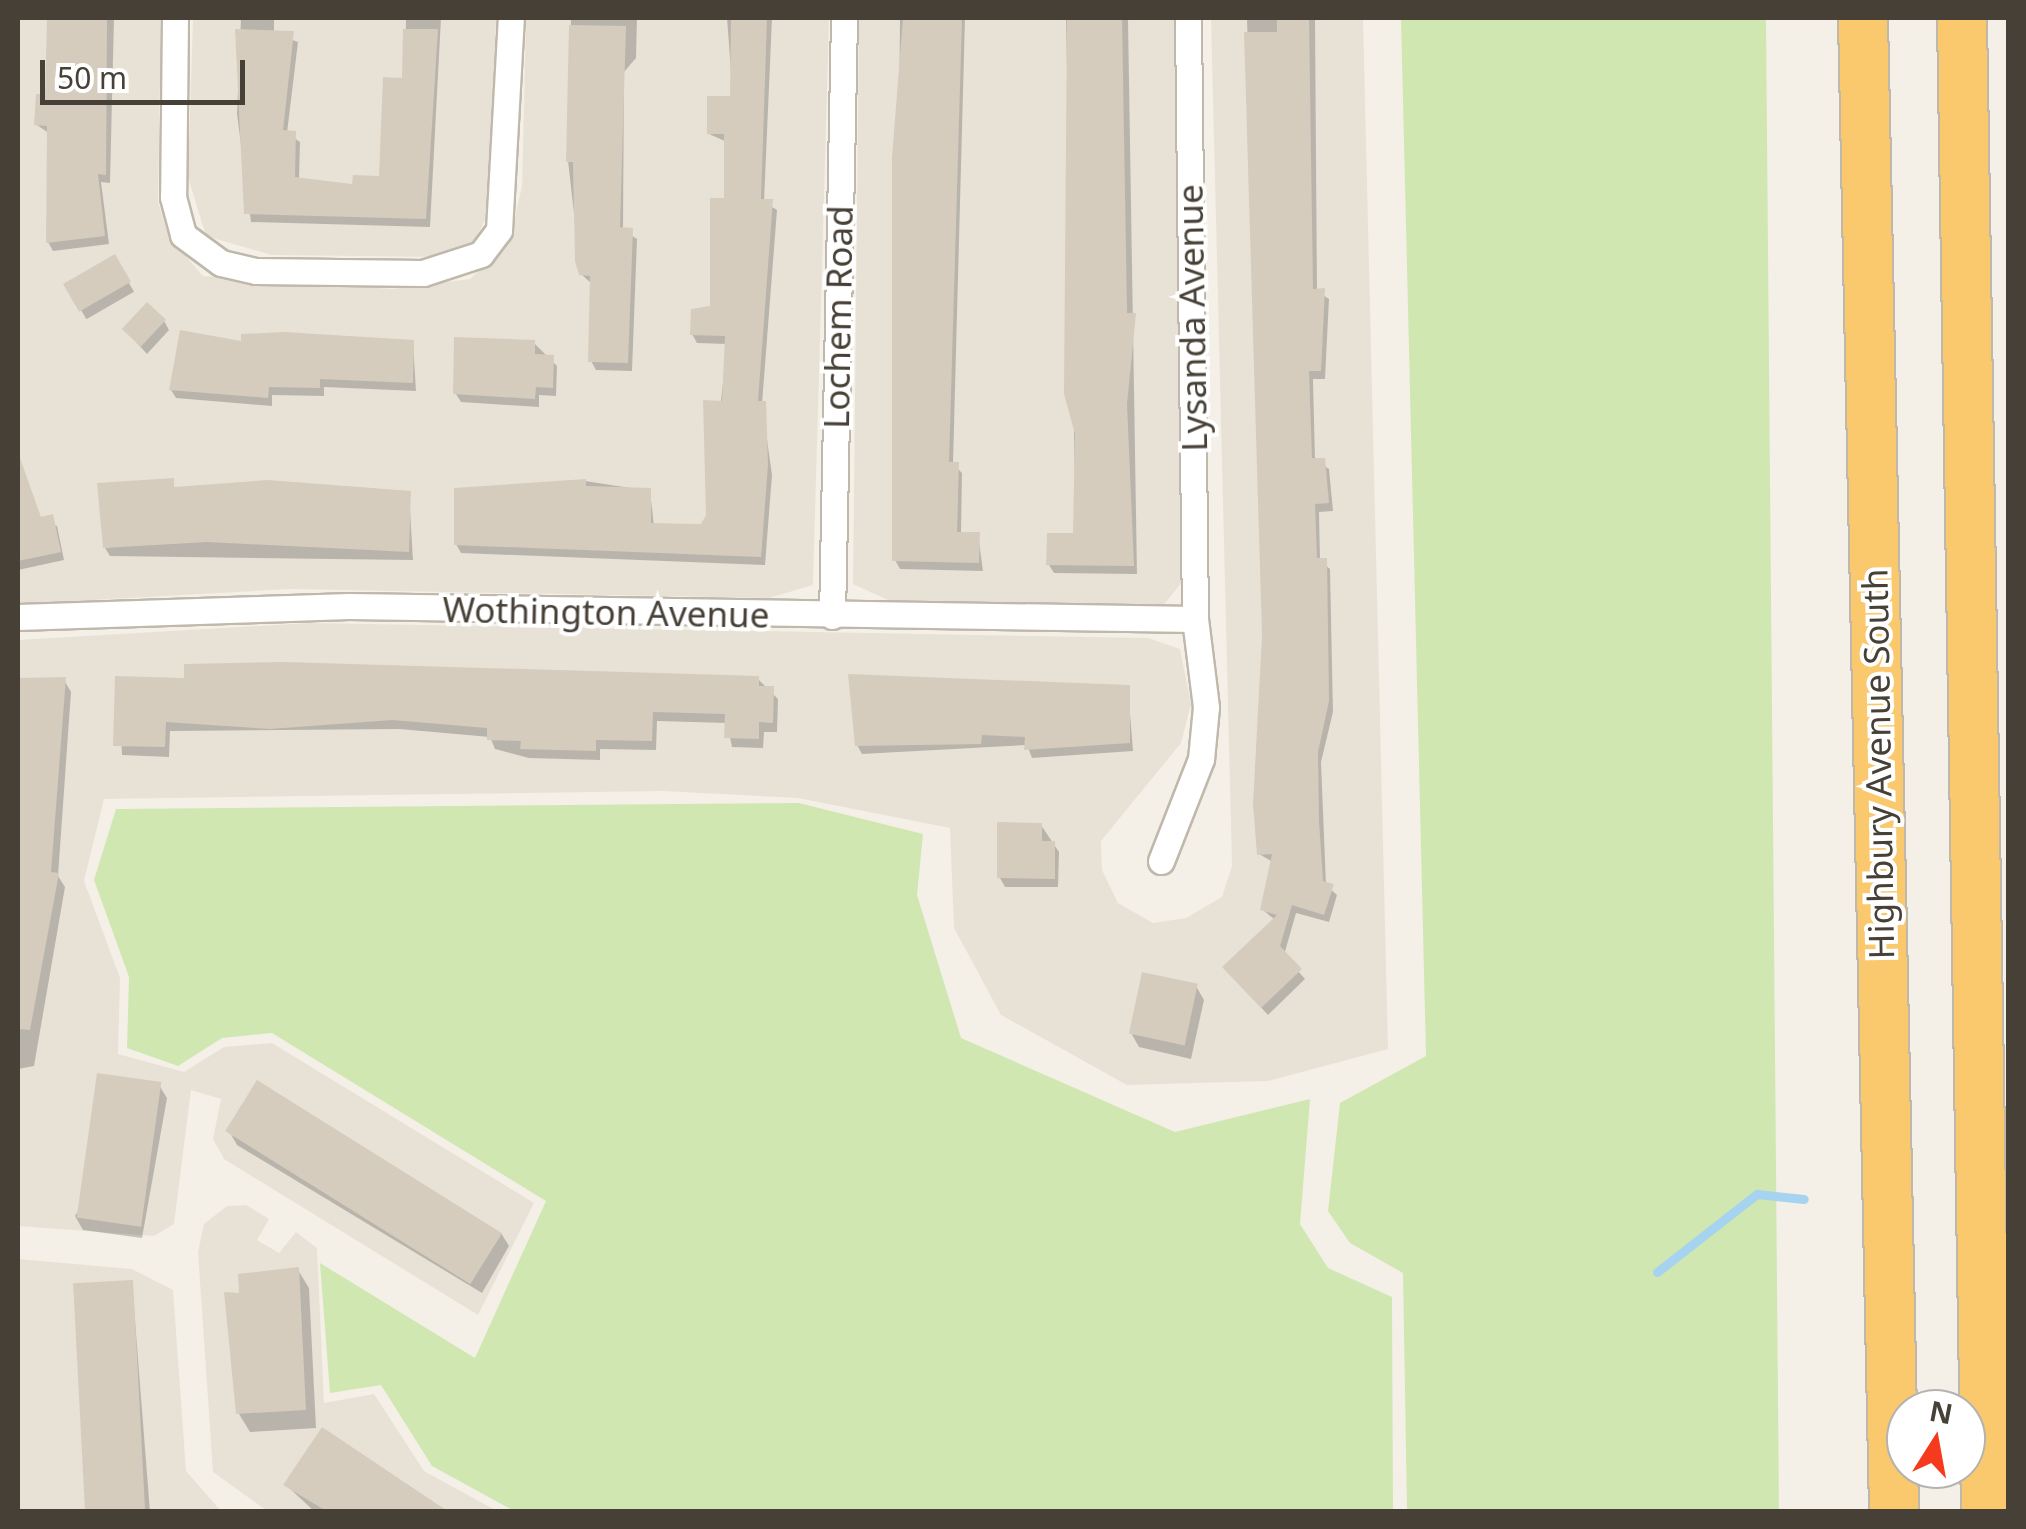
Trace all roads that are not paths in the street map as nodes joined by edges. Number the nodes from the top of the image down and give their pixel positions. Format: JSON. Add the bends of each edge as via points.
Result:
{"nodes":[{"id":1,"x":175,"y":18,"type":"edge"},
{"id":2,"x":510,"y":18,"type":"edge"},
{"id":3,"x":844,"y":18,"type":"edge"},
{"id":4,"x":1188,"y":18,"type":"edge"},
{"id":5,"x":1863,"y":18,"type":"edge"},
{"id":6,"x":1962,"y":18,"type":"edge"},
{"id":7,"x":832,"y":616,"type":"junction"},
{"id":8,"x":18,"y":618,"type":"edge"},
{"id":9,"x":1196,"y":620,"type":"junction"},
{"id":10,"x":1161,"y":862,"type":"dead end"},
{"id":11,"x":1894,"y":1512,"type":"edge"},
{"id":12,"x":1986,"y":1512,"type":"edge"}],
"edges":[{"from":1,"to":2,"type":"street","via":[[173,197],[191,243],[256,271],[423,274],[481,254],[499,230]]},
{"from":3,"to":7,"type":"street","name":"Lochem Road"},
{"from":4,"to":9,"type":"street","name":"Lysanda Avenue"},
{"from":5,"to":11,"type":"highway","name":"Highbury Avenue South"},
{"from":6,"to":12,"type":"highway"},
{"from":7,"to":8,"type":"street","name":"Wothington Avenue","via":[[349,606]]},
{"from":7,"to":9,"type":"street","name":"Wothington Avenue"},
{"from":9,"to":10,"type":"street","name":"Lysanda Avenue","via":[[1201,759]]}]}
